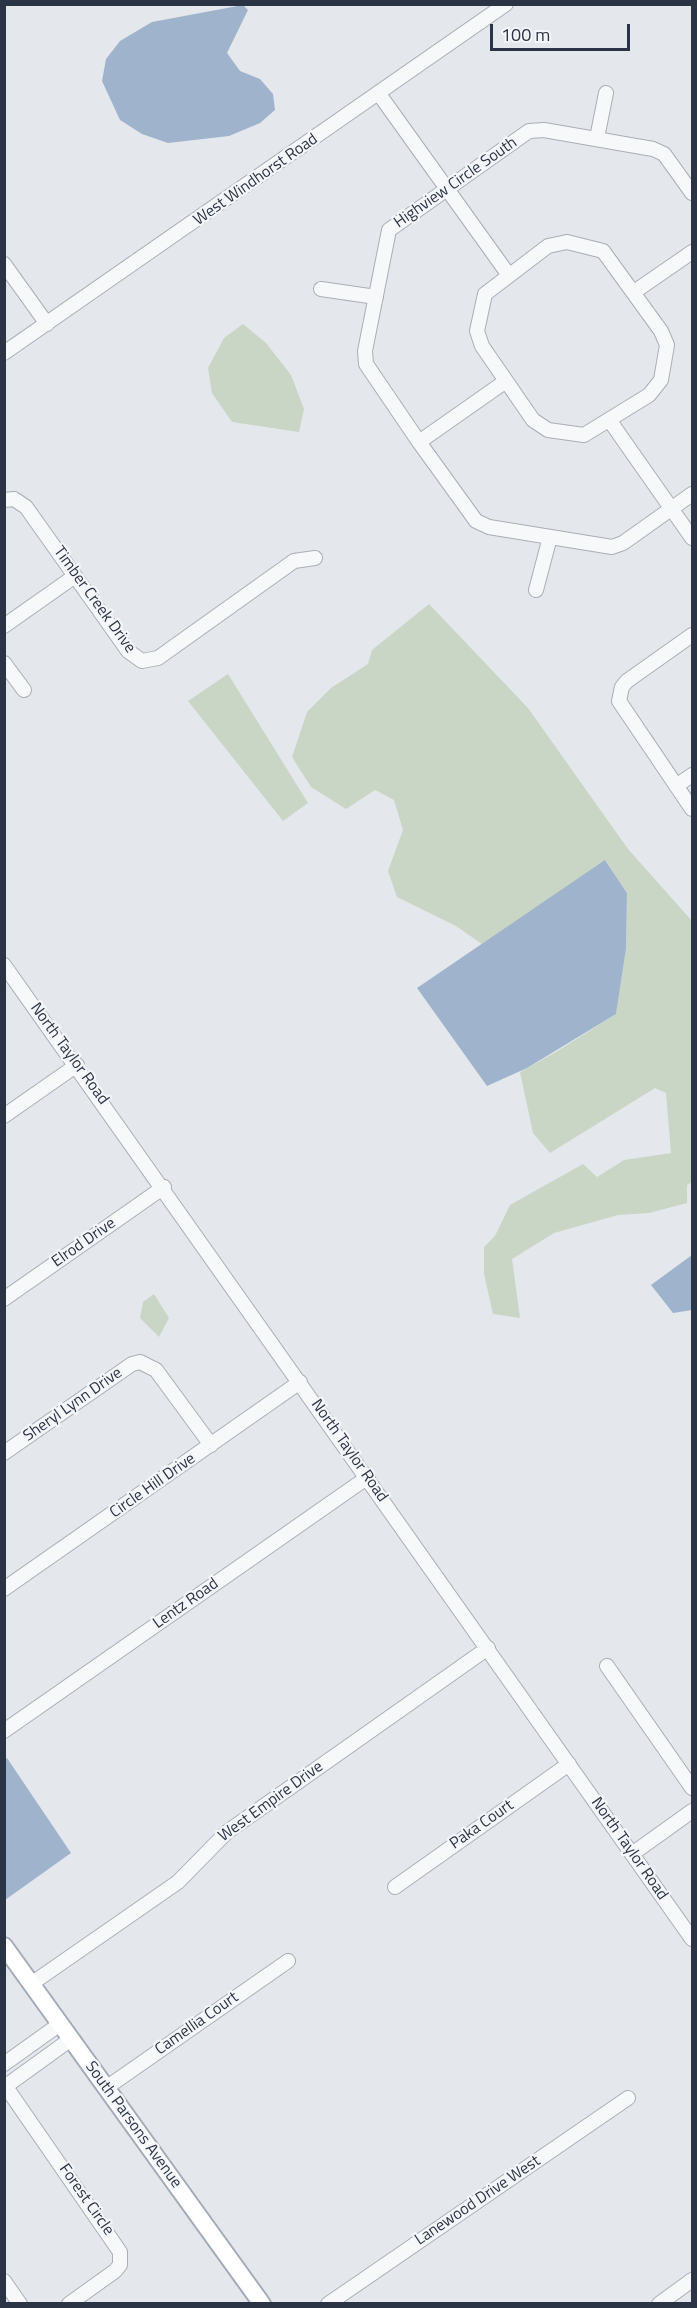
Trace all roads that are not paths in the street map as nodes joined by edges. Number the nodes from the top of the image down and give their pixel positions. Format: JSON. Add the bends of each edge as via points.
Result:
{"nodes":[{"id":1,"x":506,"y":4,"type":"edge"},
{"id":2,"x":606,"y":93,"type":"dead end"},
{"id":3,"x":379,"y":94,"type":"junction"},
{"id":4,"x":597,"y":138,"type":"junction"},
{"id":5,"x":446,"y":187,"type":"junction"},
{"id":6,"x":693,"y":193,"type":"edge"},
{"id":7,"x":693,"y":252,"type":"edge"},
{"id":8,"x":4,"y":264,"type":"edge"},
{"id":9,"x":508,"y":274,"type":"junction"},
{"id":10,"x":321,"y":289,"type":"dead end"},
{"id":11,"x":634,"y":292,"type":"junction"},
{"id":12,"x":376,"y":297,"type":"junction"},
{"id":13,"x":47,"y":324,"type":"junction"},
{"id":14,"x":4,"y":353,"type":"edge"},
{"id":15,"x":506,"y":381,"type":"junction"},
{"id":16,"x":610,"y":421,"type":"junction"},
{"id":17,"x":418,"y":442,"type":"junction"},
{"id":18,"x":693,"y":494,"type":"edge"},
{"id":19,"x":4,"y":500,"type":"edge"},
{"id":20,"x":672,"y":508,"type":"junction"},
{"id":21,"x":550,"y":537,"type":"junction"},
{"id":22,"x":693,"y":538,"type":"edge"},
{"id":23,"x":315,"y":558,"type":"dead end"},
{"id":24,"x":75,"y":576,"type":"junction"},
{"id":25,"x":536,"y":590,"type":"dead end"},
{"id":26,"x":4,"y":626,"type":"edge"},
{"id":27,"x":693,"y":634,"type":"edge"},
{"id":28,"x":4,"y":663,"type":"edge"},
{"id":29,"x":24,"y":690,"type":"dead end"},
{"id":30,"x":693,"y":775,"type":"edge"},
{"id":31,"x":676,"y":786,"type":"junction"},
{"id":32,"x":693,"y":809,"type":"edge"},
{"id":33,"x":6,"y":968,"type":"edge"},
{"id":34,"x":76,"y":1065,"type":"junction"},
{"id":35,"x":4,"y":1116,"type":"edge"},
{"id":36,"x":164,"y":1186,"type":"junction"},
{"id":37,"x":4,"y":1299,"type":"edge"},
{"id":38,"x":300,"y":1382,"type":"junction"},
{"id":39,"x":211,"y":1445,"type":"junction"},
{"id":40,"x":4,"y":1453,"type":"edge"},
{"id":41,"x":368,"y":1477,"type":"junction"},
{"id":42,"x":4,"y":1589,"type":"edge"},
{"id":43,"x":488,"y":1648,"type":"junction"},
{"id":44,"x":607,"y":1666,"type":"dead end"},
{"id":45,"x":4,"y":1731,"type":"edge"},
{"id":46,"x":569,"y":1764,"type":"junction"},
{"id":47,"x":693,"y":1788,"type":"edge"},
{"id":48,"x":693,"y":1811,"type":"edge"},
{"id":49,"x":632,"y":1854,"type":"junction"},
{"id":50,"x":395,"y":1887,"type":"dead end"},
{"id":51,"x":693,"y":1939,"type":"edge"},
{"id":52,"x":4,"y":1946,"type":"edge"},
{"id":53,"x":288,"y":1961,"type":"dead end"},
{"id":54,"x":31,"y":1984,"type":"junction"},
{"id":55,"x":60,"y":2024,"type":"junction"},
{"id":56,"x":71,"y":2039,"type":"junction"},
{"id":57,"x":4,"y":2064,"type":"edge"},
{"id":58,"x":5,"y":2085,"type":"edge"},
{"id":59,"x":106,"y":2088,"type":"junction"},
{"id":60,"x":628,"y":2098,"type":"dead end"},
{"id":61,"x":693,"y":2280,"type":"edge"},
{"id":62,"x":4,"y":2281,"type":"edge"},
{"id":63,"x":20,"y":2304,"type":"edge"},
{"id":64,"x":69,"y":2304,"type":"edge"},
{"id":65,"x":262,"y":2304,"type":"edge"},
{"id":66,"x":328,"y":2304,"type":"edge"},
{"id":67,"x":659,"y":2304,"type":"edge"}],
"edges":[{"from":1,"to":3,"type":"street","name":"West Windhorst Road"},
{"from":2,"to":4,"type":"street"},
{"from":3,"to":5,"type":"street"},
{"from":3,"to":13,"type":"street","name":"West Windhorst Road"},
{"from":4,"to":5,"type":"street","name":"Highview Circle South","via":[[529,131]]},
{"from":4,"to":6,"type":"street","name":"Highview Circle South","via":[[664,154]]},
{"from":5,"to":9,"type":"street"},
{"from":5,"to":12,"type":"street","name":"Highview Circle South","via":[[389,230]]},
{"from":7,"to":11,"type":"street"},
{"from":8,"to":13,"type":"street"},
{"from":9,"to":11,"type":"street","via":[[548,246],[567,242],[603,251]]},
{"from":9,"to":15,"type":"street","via":[[485,294],[477,331],[482,346]]},
{"from":10,"to":12,"type":"street"},
{"from":11,"to":16,"type":"street","via":[[667,345],[661,380],[649,395]]},
{"from":12,"to":17,"type":"street","name":"Highview Circle South","via":[[366,364]]},
{"from":13,"to":14,"type":"street","name":"West Windhorst Road"},
{"from":15,"to":16,"type":"street","via":[[533,420],[548,430],[584,435]]},
{"from":15,"to":17,"type":"street"},
{"from":16,"to":20,"type":"street"},
{"from":17,"to":21,"type":"street","name":"Highview Circle South","via":[[476,521],[489,527]]},
{"from":18,"to":20,"type":"street","name":"Highview Circle South"},
{"from":19,"to":24,"type":"street","name":"Timber Creek Drive","via":[[14,500],[26,507]]},
{"from":20,"to":21,"type":"street","name":"Highview Circle South","via":[[612,547]]},
{"from":20,"to":22,"type":"street"},
{"from":21,"to":25,"type":"street"},
{"from":23,"to":24,"type":"street","name":"Timber Creek Drive","via":[[294,561],[151,661],[135,658],[128,651]]},
{"from":24,"to":26,"type":"street"},
{"from":27,"to":31,"type":"street","via":[[627,681],[619,694],[622,708]]},
{"from":28,"to":29,"type":"street"},
{"from":30,"to":31,"type":"street"},
{"from":31,"to":32,"type":"street"},
{"from":33,"to":34,"type":"street","name":"North Taylor Road"},
{"from":34,"to":35,"type":"street"},
{"from":34,"to":36,"type":"street","name":"North Taylor Road"},
{"from":36,"to":37,"type":"street","name":"Elrod Drive"},
{"from":36,"to":38,"type":"street","name":"North Taylor Road"},
{"from":38,"to":39,"type":"street","name":"Circle Hill Drive"},
{"from":38,"to":41,"type":"street","name":"North Taylor Road"},
{"from":39,"to":40,"type":"street","name":"Sheryl Lynn Drive","via":[[156,1370],[140,1362]]},
{"from":39,"to":42,"type":"street","name":"Circle Hill Drive"},
{"from":41,"to":43,"type":"street","name":"North Taylor Road"},
{"from":41,"to":45,"type":"street","name":"Lentz Road"},
{"from":43,"to":46,"type":"street","name":"North Taylor Road"},
{"from":43,"to":54,"type":"street","name":"West Empire Drive","via":[[227,1832],[177,1882]]},
{"from":44,"to":47,"type":"street"},
{"from":46,"to":49,"type":"street","name":"North Taylor Road"},
{"from":46,"to":50,"type":"street","name":"Paka Court"},
{"from":48,"to":49,"type":"street"},
{"from":49,"to":51,"type":"street","name":"North Taylor Road"},
{"from":52,"to":54,"type":"main road","name":"South Parsons Avenue"},
{"from":53,"to":59,"type":"street","name":"Camellia Court"},
{"from":54,"to":55,"type":"main road","name":"South Parsons Avenue"},
{"from":55,"to":56,"type":"main road","name":"South Parsons Avenue"},
{"from":55,"to":57,"type":"street"},
{"from":56,"to":58,"type":"street","name":"Forest Circle"},
{"from":56,"to":59,"type":"main road","name":"South Parsons Avenue"},
{"from":58,"to":64,"type":"street","name":"Forest Circle","via":[[120,2252],[120,2265],[115,2271]]},
{"from":59,"to":65,"type":"main road","name":"South Parsons Avenue"},
{"from":60,"to":66,"type":"street","name":"Lanewood Drive West"},
{"from":61,"to":67,"type":"street"},
{"from":62,"to":63,"type":"street"}]}
